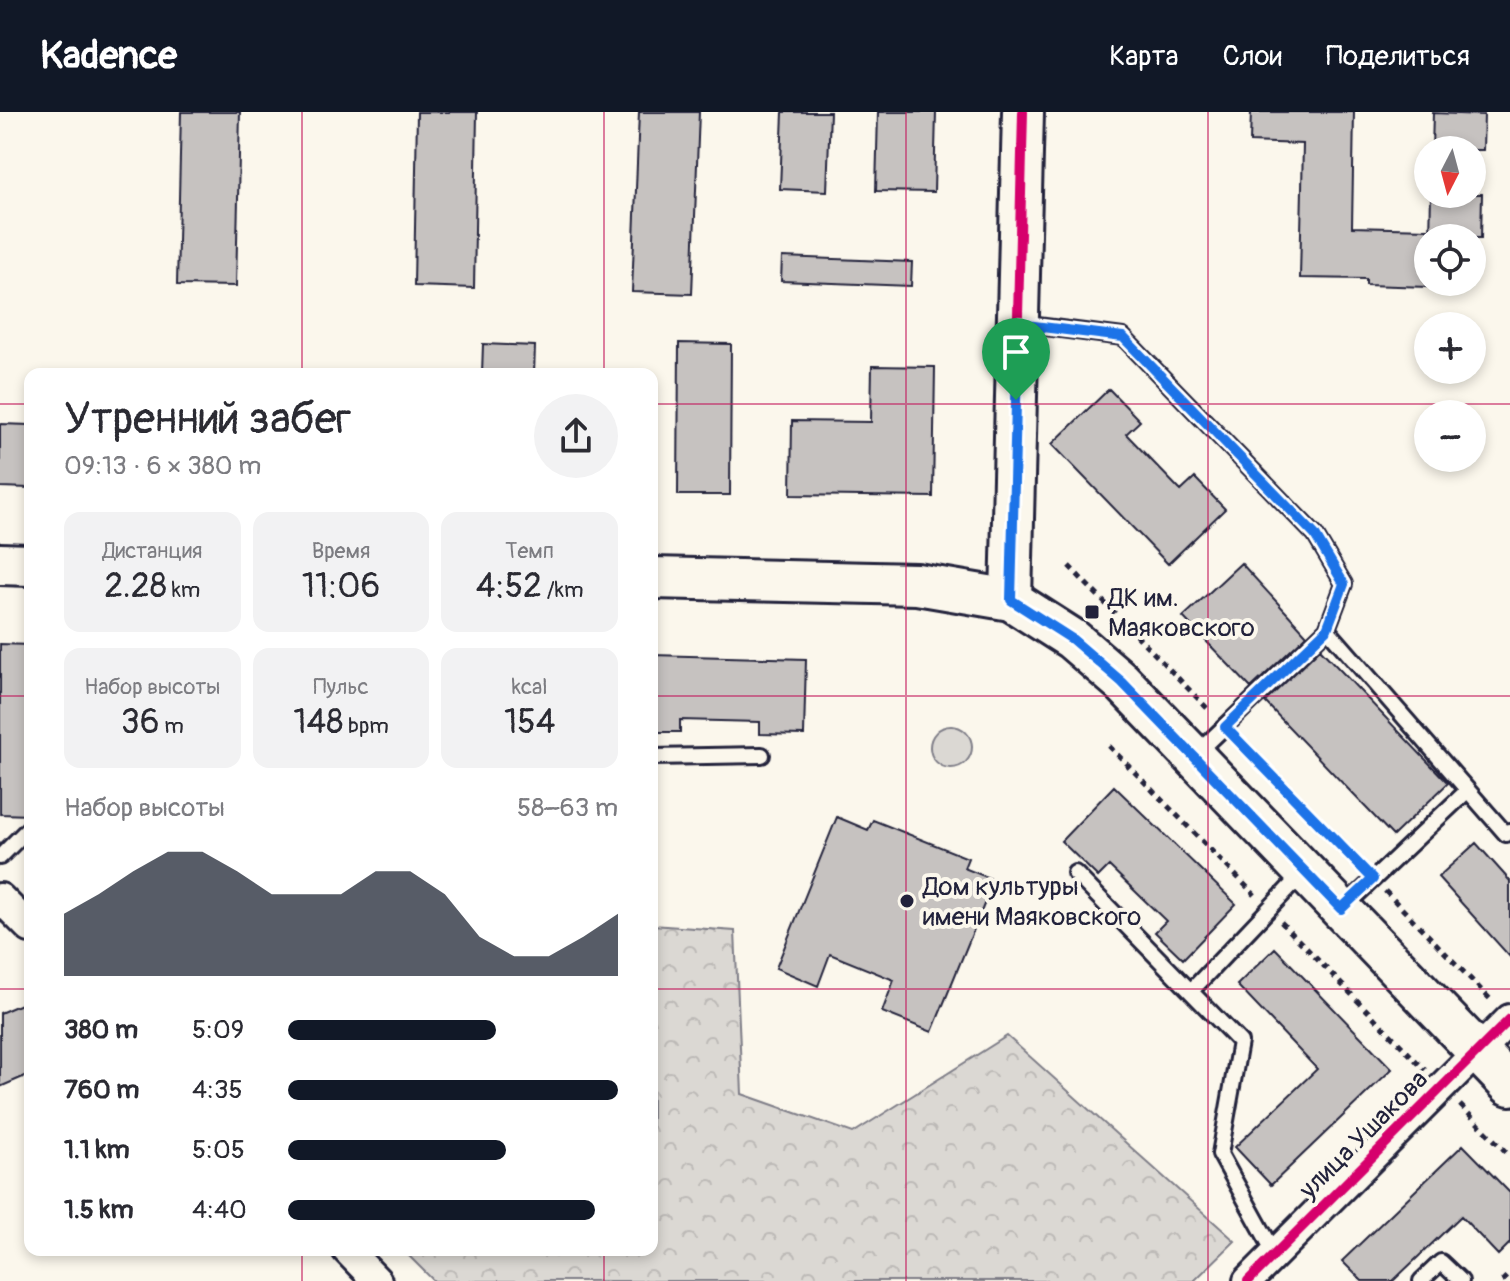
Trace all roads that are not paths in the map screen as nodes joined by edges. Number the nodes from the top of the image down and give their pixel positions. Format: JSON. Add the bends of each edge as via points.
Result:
{"nodes":[{"id":1,"x":1023,"y":112,"type":"edge"},
{"id":2,"x":1018,"y":324,"type":"junction"},
{"id":3,"x":0,"y":564,"type":"edge"},
{"id":4,"x":24,"y":565,"type":"edge"},
{"id":5,"x":658,"y":578,"type":"edge"},
{"id":6,"x":1011,"y":600,"type":"junction"},
{"id":7,"x":1327,"y":629,"type":"junction"},
{"id":8,"x":762,"y":755,"type":"dead end"},
{"id":9,"x":1194,"y":756,"type":"junction"},
{"id":10,"x":658,"y":757,"type":"edge"},
{"id":11,"x":1468,"y":790,"type":"junction"},
{"id":12,"x":1510,"y":831,"type":"edge"},
{"id":13,"x":24,"y":833,"type":"edge"},
{"id":14,"x":0,"y":857,"type":"edge"},
{"id":15,"x":1304,"y":872,"type":"junction"},
{"id":16,"x":1075,"y":873,"type":"dead end"},
{"id":17,"x":0,"y":898,"type":"edge"},
{"id":18,"x":1341,"y":909,"type":"junction"},
{"id":19,"x":24,"y":922,"type":"edge"},
{"id":20,"x":1191,"y":991,"type":"junction"},
{"id":21,"x":1510,"y":1019,"type":"edge"},
{"id":22,"x":1477,"y":1051,"type":"junction"},
{"id":23,"x":1510,"y":1085,"type":"edge"},
{"id":24,"x":1275,"y":1254,"type":"junction"},
{"id":25,"x":353,"y":1256,"type":"edge"},
{"id":26,"x":377,"y":1281,"type":"edge"},
{"id":27,"x":1248,"y":1281,"type":"edge"},
{"id":28,"x":1421,"y":1281,"type":"edge"},
{"id":29,"x":1461,"y":1281,"type":"edge"}],
"edges":[{"from":1,"to":2,"type":"main road"},
{"from":2,"to":6,"type":"main road"},
{"from":2,"to":7,"type":"lane","via":[[1123,337],[1315,535],[1344,584]]},
{"from":3,"to":4,"type":"main road"},
{"from":5,"to":6,"type":"main road","via":[[917,584]]},
{"from":6,"to":9,"type":"main road","via":[[1072,639],[1112,673]]},
{"from":7,"to":9,"type":"lane"},
{"from":7,"to":11,"type":"lane"},
{"from":8,"to":10,"type":"lane"},
{"from":9,"to":15,"type":"main road"},
{"from":11,"to":12,"type":"lane","via":[[1506,834]]},
{"from":11,"to":18,"type":"lane"},
{"from":13,"to":14,"type":"lane"},
{"from":15,"to":18,"type":"main road"},
{"from":15,"to":20,"type":"lane"},
{"from":16,"to":20,"type":"lane"},
{"from":17,"to":19,"type":"street"},
{"from":18,"to":22,"type":"main road"},
{"from":20,"to":24,"type":"lane","via":[[1240,1042],[1220,1154]]},
{"from":21,"to":22,"type":"street","name":"улица Ушакова"},
{"from":22,"to":23,"type":"main road"},
{"from":22,"to":24,"type":"street","name":"улица Ушакова"},
{"from":24,"to":27,"type":"street","name":"улица Ушакова"},
{"from":25,"to":26,"type":"street"},
{"from":28,"to":29,"type":"lane","via":[[1441,1262]]}]}
